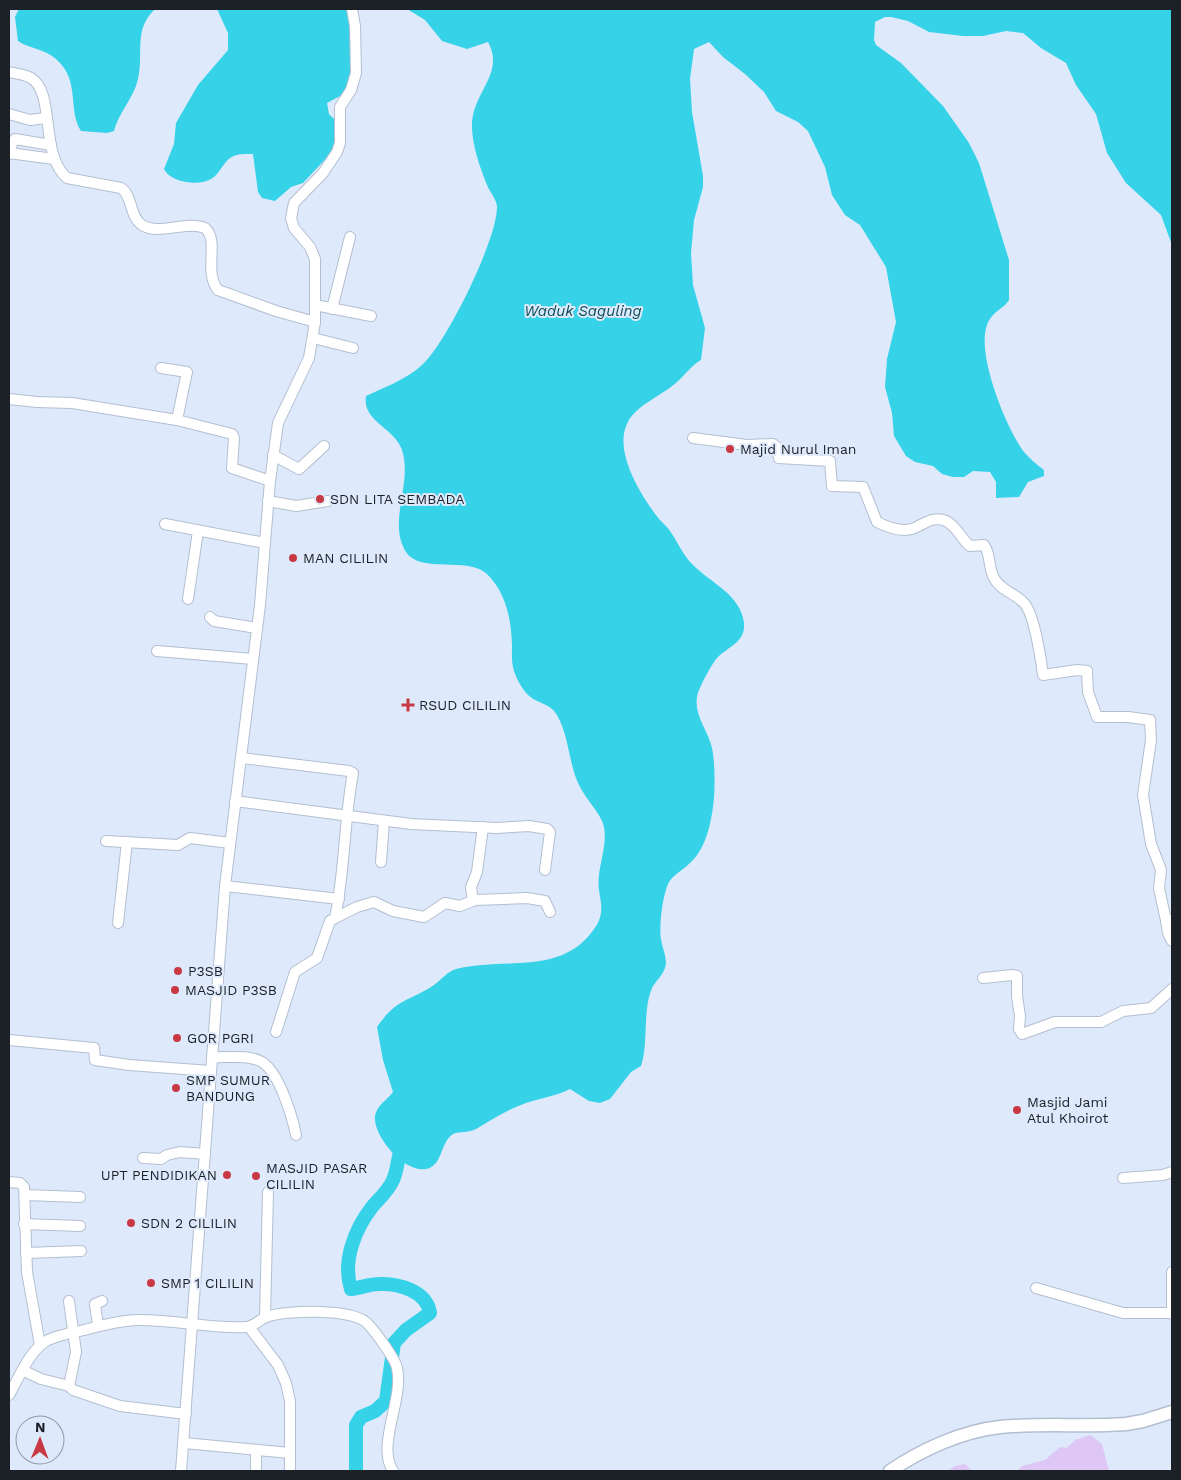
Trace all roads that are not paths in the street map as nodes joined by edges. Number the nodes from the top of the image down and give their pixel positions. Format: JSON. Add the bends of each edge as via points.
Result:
{"nodes":[{"id":1,"x":352,"y":9,"type":"edge"},
{"id":2,"x":9,"y":72,"type":"edge"},
{"id":3,"x":9,"y":114,"type":"edge"},
{"id":4,"x":46,"y":118,"type":"junction"},
{"id":5,"x":51,"y":145,"type":"junction"},
{"id":6,"x":9,"y":154,"type":"edge"},
{"id":7,"x":54,"y":160,"type":"junction"},
{"id":8,"x":350,"y":237,"type":"dead end"},
{"id":9,"x":315,"y":305,"type":"junction"},
{"id":10,"x":332,"y":309,"type":"junction"},
{"id":11,"x":371,"y":316,"type":"dead end"},
{"id":12,"x":315,"y":322,"type":"junction"},
{"id":13,"x":313,"y":338,"type":"junction"},
{"id":14,"x":352,"y":348,"type":"dead end"},
{"id":15,"x":161,"y":368,"type":"dead end"},
{"id":16,"x":9,"y":399,"type":"edge"},
{"id":17,"x":177,"y":420,"type":"junction"},
{"id":18,"x":693,"y":438,"type":"dead end"},
{"id":19,"x":324,"y":446,"type":"dead end"},
{"id":20,"x":273,"y":455,"type":"junction"},
{"id":21,"x":270,"y":481,"type":"junction"},
{"id":22,"x":268,"y":501,"type":"junction"},
{"id":23,"x":328,"y":501,"type":"dead end"},
{"id":24,"x":165,"y":524,"type":"dead end"},
{"id":25,"x":198,"y":531,"type":"junction"},
{"id":26,"x":265,"y":543,"type":"junction"},
{"id":27,"x":188,"y":599,"type":"dead end"},
{"id":28,"x":210,"y":617,"type":"dead end"},
{"id":29,"x":257,"y":628,"type":"junction"},
{"id":30,"x":157,"y":651,"type":"dead end"},
{"id":31,"x":253,"y":659,"type":"junction"},
{"id":32,"x":241,"y":758,"type":"junction"},
{"id":33,"x":235,"y":800,"type":"junction"},
{"id":34,"x":346,"y":815,"type":"junction"},
{"id":35,"x":384,"y":821,"type":"junction"},
{"id":36,"x":483,"y":827,"type":"junction"},
{"id":37,"x":106,"y":841,"type":"dead end"},
{"id":38,"x":127,"y":842,"type":"junction"},
{"id":39,"x":230,"y":843,"type":"junction"},
{"id":40,"x":381,"y":862,"type":"dead end"},
{"id":41,"x":545,"y":870,"type":"dead end"},
{"id":42,"x":225,"y":886,"type":"junction"},
{"id":43,"x":339,"y":899,"type":"junction"},
{"id":44,"x":472,"y":901,"type":"junction"},
{"id":45,"x":550,"y":912,"type":"dead end"},
{"id":46,"x":335,"y":918,"type":"junction"},
{"id":47,"x":1169,"y":920,"type":"edge"},
{"id":48,"x":118,"y":923,"type":"dead end"},
{"id":49,"x":1172,"y":941,"type":"edge"},
{"id":50,"x":983,"y":978,"type":"dead end"},
{"id":51,"x":1172,"y":989,"type":"edge"},
{"id":52,"x":276,"y":1032,"type":"dead end"},
{"id":53,"x":9,"y":1040,"type":"edge"},
{"id":54,"x":212,"y":1057,"type":"junction"},
{"id":55,"x":211,"y":1071,"type":"junction"},
{"id":56,"x":296,"y":1135,"type":"dead end"},
{"id":57,"x":205,"y":1154,"type":"junction"},
{"id":58,"x":143,"y":1158,"type":"dead end"},
{"id":59,"x":1172,"y":1172,"type":"edge"},
{"id":60,"x":1123,"y":1178,"type":"dead end"},
{"id":61,"x":9,"y":1182,"type":"edge"},
{"id":62,"x":268,"y":1192,"type":"dead end"},
{"id":63,"x":25,"y":1195,"type":"junction"},
{"id":64,"x":80,"y":1197,"type":"dead end"},
{"id":65,"x":24,"y":1224,"type":"junction"},
{"id":66,"x":80,"y":1226,"type":"dead end"},
{"id":67,"x":81,"y":1251,"type":"dead end"},
{"id":68,"x":26,"y":1253,"type":"junction"},
{"id":69,"x":1172,"y":1272,"type":"edge"},
{"id":70,"x":1036,"y":1288,"type":"dead end"},
{"id":71,"x":68,"y":1301,"type":"dead end"},
{"id":72,"x":102,"y":1301,"type":"dead end"},
{"id":73,"x":1172,"y":1314,"type":"edge"},
{"id":74,"x":265,"y":1317,"type":"junction"},
{"id":75,"x":98,"y":1326,"type":"junction"},
{"id":76,"x":194,"y":1326,"type":"junction"},
{"id":77,"x":249,"y":1327,"type":"junction"},
{"id":78,"x":74,"y":1332,"type":"junction"},
{"id":79,"x":40,"y":1345,"type":"junction"},
{"id":80,"x":24,"y":1371,"type":"junction"},
{"id":81,"x":69,"y":1386,"type":"junction"},
{"id":82,"x":9,"y":1395,"type":"edge"},
{"id":83,"x":1172,"y":1412,"type":"edge"},
{"id":84,"x":186,"y":1414,"type":"junction"},
{"id":85,"x":184,"y":1443,"type":"junction"},
{"id":86,"x":256,"y":1450,"type":"junction"},
{"id":87,"x":290,"y":1453,"type":"junction"},
{"id":88,"x":181,"y":1471,"type":"edge"},
{"id":89,"x":256,"y":1471,"type":"edge"},
{"id":90,"x":290,"y":1471,"type":"edge"},
{"id":91,"x":393,"y":1471,"type":"edge"},
{"id":92,"x":890,"y":1471,"type":"edge"}],
"edges":[{"from":1,"to":9,"type":"street","via":[[356,73],[351,90],[340,107],[340,142],[323,174],[294,203],[291,213],[294,228],[310,246],[315,259]]},
{"from":2,"to":4,"type":"street","via":[[30,77],[37,83],[44,97]]},
{"from":3,"to":4,"type":"street","via":[[30,120]]},
{"from":4,"to":5,"type":"street"},
{"from":5,"to":6,"type":"street","via":[[15,140]]},
{"from":5,"to":7,"type":"street"},
{"from":6,"to":7,"type":"street"},
{"from":7,"to":12,"type":"street","via":[[67,178],[125,190],[135,216],[147,227],[193,225],[205,228],[211,236],[211,277],[218,290]]},
{"from":8,"to":10,"type":"street"},
{"from":9,"to":10,"type":"street"},
{"from":9,"to":12,"type":"street"},
{"from":10,"to":11,"type":"street"},
{"from":12,"to":13,"type":"street"},
{"from":13,"to":14,"type":"street"},
{"from":13,"to":20,"type":"street","via":[[304,369],[278,423]]},
{"from":15,"to":17,"type":"street","via":[[188,372]]},
{"from":16,"to":17,"type":"street","via":[[72,403]]},
{"from":17,"to":21,"type":"street","via":[[232,434],[232,468]]},
{"from":18,"to":47,"type":"street","via":[[747,445],[773,444],[779,458],[830,461],[832,486],[863,487],[877,522],[902,530],[927,521],[941,520],[952,525],[970,546],[984,545],[997,583],[1021,599],[1029,610],[1042,658],[1043,675],[1087,671],[1088,692],[1097,717],[1150,720],[1151,740],[1143,800],[1151,844],[1161,870],[1159,888]]},
{"from":19,"to":20,"type":"street","via":[[299,469]]},
{"from":20,"to":21,"type":"street"},
{"from":21,"to":22,"type":"street"},
{"from":22,"to":23,"type":"street","via":[[296,506]]},
{"from":22,"to":26,"type":"street"},
{"from":24,"to":25,"type":"street"},
{"from":25,"to":26,"type":"street"},
{"from":25,"to":27,"type":"street"},
{"from":26,"to":29,"type":"street"},
{"from":28,"to":29,"type":"street","via":[[214,621]]},
{"from":29,"to":31,"type":"street"},
{"from":30,"to":31,"type":"street"},
{"from":31,"to":32,"type":"street"},
{"from":32,"to":33,"type":"street"},
{"from":32,"to":34,"type":"street","via":[[352,771]]},
{"from":33,"to":34,"type":"street"},
{"from":33,"to":39,"type":"street"},
{"from":34,"to":35,"type":"street"},
{"from":34,"to":43,"type":"street"},
{"from":35,"to":36,"type":"street"},
{"from":35,"to":40,"type":"street"},
{"from":36,"to":41,"type":"street","via":[[529,826],[549,830]]},
{"from":36,"to":44,"type":"street","via":[[477,872],[471,887]]},
{"from":37,"to":38,"type":"street"},
{"from":38,"to":39,"type":"street","via":[[178,845],[190,838]]},
{"from":38,"to":48,"type":"street"},
{"from":39,"to":42,"type":"street"},
{"from":42,"to":43,"type":"street"},
{"from":42,"to":54,"type":"street"},
{"from":43,"to":46,"type":"street"},
{"from":44,"to":45,"type":"street","via":[[542,900]]},
{"from":44,"to":46,"type":"street","via":[[460,906],[445,903],[424,917],[374,902]]},
{"from":46,"to":52,"type":"street","via":[[330,921],[317,958],[295,972]]},
{"from":47,"to":49,"type":"street","via":[[1168,933]]},
{"from":50,"to":51,"type":"street","via":[[1017,976],[1016,996],[1022,1034],[1055,1022],[1101,1022],[1123,1011],[1151,1008]]},
{"from":53,"to":55,"type":"street","via":[[94,1048],[95,1060]]},
{"from":54,"to":55,"type":"street"},
{"from":54,"to":56,"type":"street","via":[[250,1058],[263,1063],[284,1096]]},
{"from":55,"to":57,"type":"street"},
{"from":57,"to":58,"type":"street","via":[[180,1152],[161,1159]]},
{"from":57,"to":76,"type":"street"},
{"from":59,"to":60,"type":"street"},
{"from":61,"to":63,"type":"street","via":[[22,1184]]},
{"from":62,"to":74,"type":"street"},
{"from":63,"to":64,"type":"street"},
{"from":63,"to":65,"type":"street"},
{"from":65,"to":66,"type":"street"},
{"from":65,"to":68,"type":"street"},
{"from":67,"to":68,"type":"street"},
{"from":68,"to":79,"type":"street"},
{"from":69,"to":73,"type":"street"},
{"from":70,"to":73,"type":"street","via":[[1123,1313]]},
{"from":71,"to":78,"type":"street"},
{"from":72,"to":75,"type":"street","via":[[95,1304]]},
{"from":74,"to":77,"type":"street"},
{"from":74,"to":91,"type":"street","via":[[305,1312],[352,1315],[363,1319],[397,1365],[398,1397],[387,1448],[388,1462]]},
{"from":75,"to":76,"type":"street","via":[[137,1320]]},
{"from":75,"to":78,"type":"street"},
{"from":76,"to":77,"type":"street"},
{"from":76,"to":84,"type":"street"},
{"from":77,"to":87,"type":"street","via":[[278,1365],[286,1383],[290,1401]]},
{"from":78,"to":79,"type":"street"},
{"from":78,"to":81,"type":"street","via":[[76,1361]]},
{"from":79,"to":80,"type":"street"},
{"from":80,"to":81,"type":"street"},
{"from":80,"to":82,"type":"street"},
{"from":81,"to":84,"type":"street","via":[[72,1390],[120,1406]]},
{"from":83,"to":92,"type":"main road","via":[[1126,1424],[998,1427],[946,1442]]},
{"from":84,"to":85,"type":"street"},
{"from":85,"to":86,"type":"street"},
{"from":85,"to":88,"type":"street"},
{"from":86,"to":87,"type":"street"},
{"from":86,"to":89,"type":"street"},
{"from":87,"to":90,"type":"street"}]}
